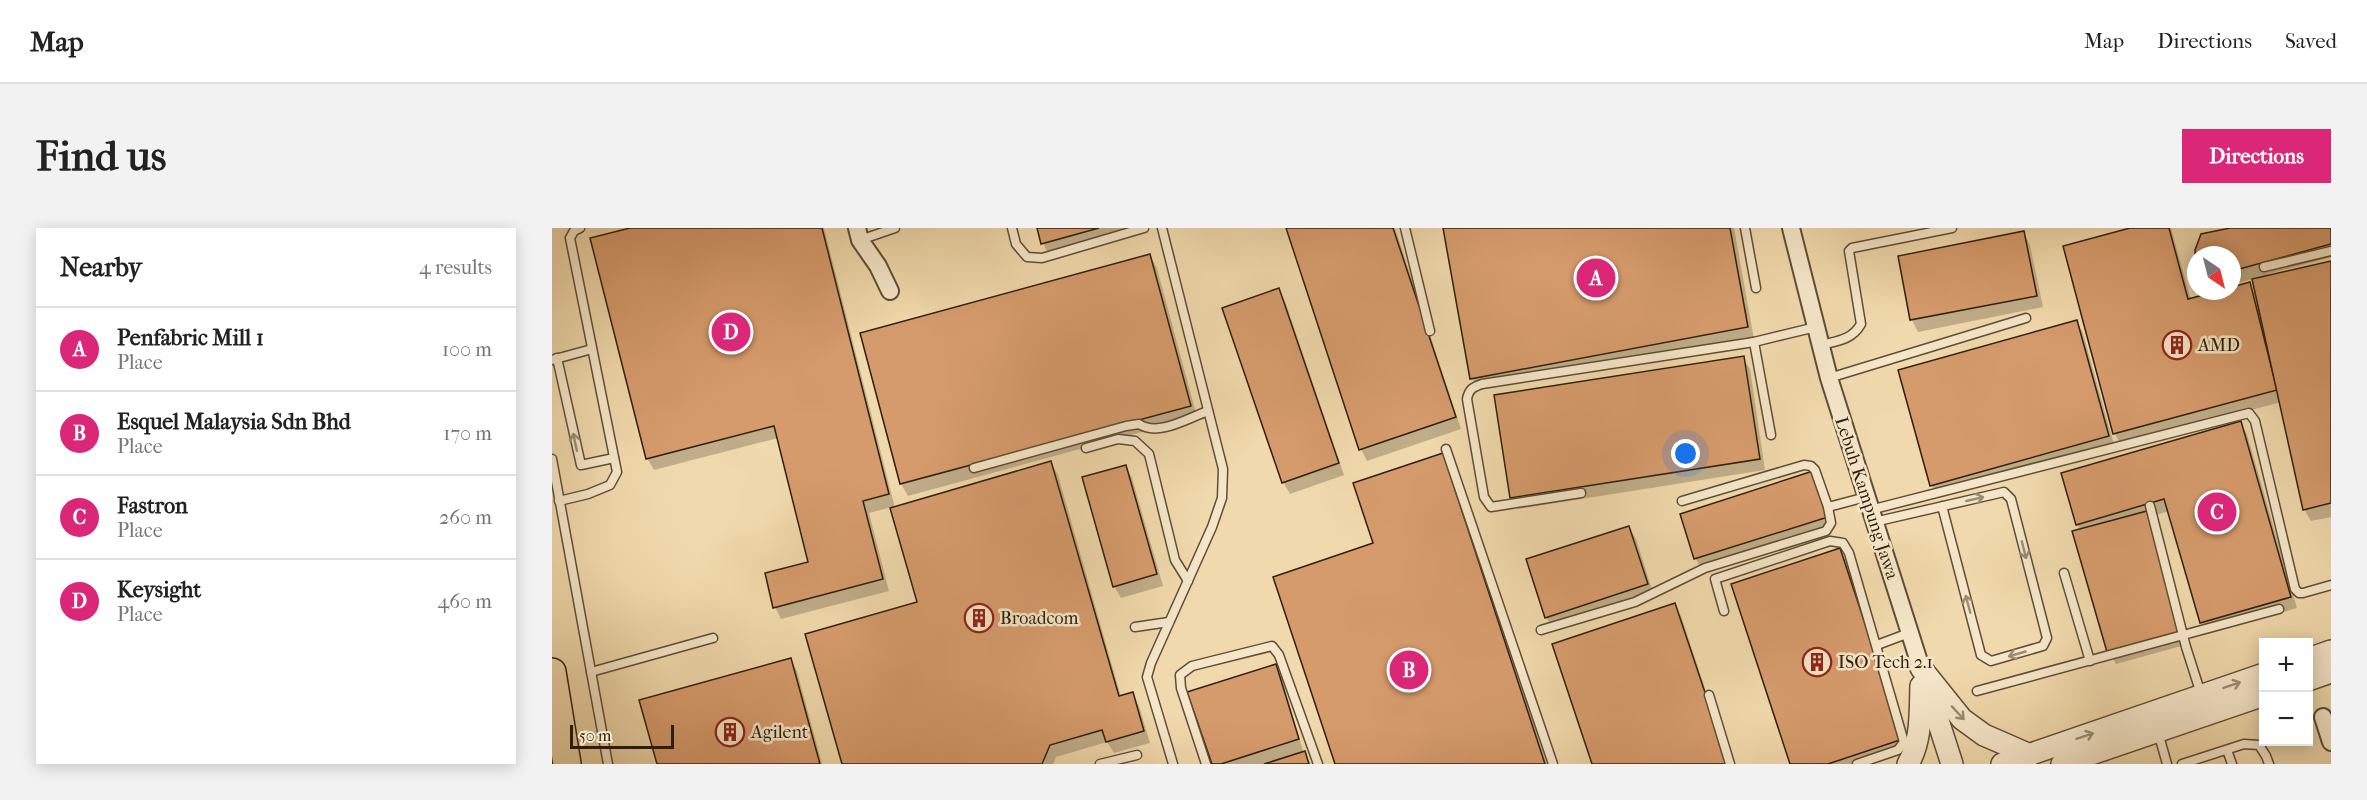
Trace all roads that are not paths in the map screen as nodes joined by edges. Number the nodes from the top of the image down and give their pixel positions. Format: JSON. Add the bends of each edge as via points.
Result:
{"nodes":[{"id":1,"x":580,"y":228,"type":"edge"},
{"id":2,"x":895,"y":228,"type":"edge"},
{"id":3,"x":1012,"y":228,"type":"edge"},
{"id":4,"x":1144,"y":228,"type":"edge"},
{"id":5,"x":1162,"y":228,"type":"edge"},
{"id":6,"x":1405,"y":228,"type":"edge"},
{"id":7,"x":1745,"y":228,"type":"edge"},
{"id":8,"x":1791,"y":228,"type":"edge"},
{"id":9,"x":1952,"y":228,"type":"edge"},
{"id":10,"x":866,"y":233,"type":"edge"},
{"id":11,"x":2331,"y":251,"type":"edge"},
{"id":12,"x":2264,"y":267,"type":"dead end"},
{"id":13,"x":1756,"y":288,"type":"dead end"},
{"id":14,"x":890,"y":291,"type":"dead end"},
{"id":15,"x":2026,"y":318,"type":"dead end"},
{"id":16,"x":1816,"y":327,"type":"junction"},
{"id":17,"x":1431,"y":331,"type":"dead end"},
{"id":18,"x":1754,"y":342,"type":"junction"},
{"id":19,"x":1821,"y":345,"type":"junction"},
{"id":20,"x":592,"y":349,"type":"junction"},
{"id":21,"x":555,"y":359,"type":"edge"},
{"id":22,"x":1829,"y":378,"type":"junction"},
{"id":23,"x":1208,"y":411,"type":"junction"},
{"id":24,"x":1771,"y":435,"type":"dead end"},
{"id":25,"x":1086,"y":448,"type":"dead end"},
{"id":26,"x":1446,"y":449,"type":"dead end"},
{"id":27,"x":614,"y":458,"type":"junction"},
{"id":28,"x":552,"y":459,"type":"edge"},
{"id":29,"x":974,"y":468,"type":"dead end"},
{"id":30,"x":1581,"y":493,"type":"dead end"},
{"id":31,"x":559,"y":501,"type":"junction"},
{"id":32,"x":1682,"y":501,"type":"dead end"},
{"id":33,"x":1942,"y":506,"type":"junction"},
{"id":34,"x":2150,"y":506,"type":"dead end"},
{"id":35,"x":1828,"y":507,"type":"junction"},
{"id":36,"x":1870,"y":510,"type":"junction"},
{"id":37,"x":2064,"y":573,"type":"dead end"},
{"id":38,"x":1188,"y":581,"type":"junction"},
{"id":39,"x":2331,"y":585,"type":"edge"},
{"id":40,"x":2279,"y":609,"type":"dead end"},
{"id":41,"x":1724,"y":610,"type":"dead end"},
{"id":42,"x":1169,"y":622,"type":"junction"},
{"id":43,"x":1135,"y":627,"type":"dead end"},
{"id":44,"x":1541,"y":630,"type":"dead end"},
{"id":45,"x":1909,"y":633,"type":"junction"},
{"id":46,"x":2184,"y":636,"type":"junction"},
{"id":47,"x":714,"y":638,"type":"dead end"},
{"id":48,"x":1877,"y":645,"type":"junction"},
{"id":49,"x":2331,"y":651,"type":"edge"},
{"id":50,"x":2313,"y":657,"type":"edge"},
{"id":51,"x":2090,"y":661,"type":"junction"},
{"id":52,"x":1921,"y":668,"type":"junction"},
{"id":53,"x":552,"y":672,"type":"edge"},
{"id":54,"x":591,"y":672,"type":"junction"},
{"id":55,"x":2331,"y":672,"type":"edge"},
{"id":56,"x":2259,"y":677,"type":"edge"},
{"id":57,"x":2313,"y":678,"type":"edge"},
{"id":58,"x":1977,"y":691,"type":"dead end"},
{"id":59,"x":1709,"y":695,"type":"dead end"},
{"id":60,"x":2259,"y":696,"type":"edge"},
{"id":61,"x":2204,"y":705,"type":"junction"},
{"id":62,"x":2323,"y":717,"type":"dead end"},
{"id":63,"x":2153,"y":726,"type":"junction"},
{"id":64,"x":552,"y":727,"type":"edge"},
{"id":65,"x":2331,"y":742,"type":"edge"},
{"id":66,"x":2227,"y":750,"type":"junction"},
{"id":67,"x":1137,"y":755,"type":"dead end"},
{"id":68,"x":2030,"y":755,"type":"junction"},
{"id":69,"x":558,"y":764,"type":"edge"},
{"id":70,"x":567,"y":764,"type":"edge"},
{"id":71,"x":608,"y":764,"type":"edge"},
{"id":72,"x":1100,"y":764,"type":"edge"},
{"id":73,"x":1173,"y":764,"type":"edge"},
{"id":74,"x":1206,"y":764,"type":"edge"},
{"id":75,"x":1318,"y":764,"type":"edge"},
{"id":76,"x":1553,"y":764,"type":"edge"},
{"id":77,"x":1730,"y":764,"type":"edge"},
{"id":78,"x":1857,"y":764,"type":"edge"},
{"id":79,"x":1908,"y":764,"type":"edge"},
{"id":80,"x":1952,"y":764,"type":"edge"},
{"id":81,"x":2002,"y":764,"type":"edge"},
{"id":82,"x":2062,"y":764,"type":"edge"},
{"id":83,"x":2167,"y":764,"type":"edge"},
{"id":84,"x":2182,"y":764,"type":"edge"},
{"id":85,"x":2232,"y":764,"type":"edge"},
{"id":86,"x":2269,"y":764,"type":"edge"}],
"edges":[{"from":1,"to":20,"type":"lane","via":[[570,238]]},
{"from":2,"to":10,"type":"lane"},
{"from":3,"to":4,"type":"lane","via":[[1016,244],[1027,256],[1042,258]]},
{"from":5,"to":23,"type":"lane"},
{"from":6,"to":17,"type":"lane"},
{"from":7,"to":13,"type":"lane"},
{"from":8,"to":16,"type":"street","name":"Lebuh Kampung Jawa"},
{"from":9,"to":19,"type":"lane","via":[[1852,248],[1849,251],[1862,324],[1847,339]]},
{"from":10,"to":14,"type":"street"},
{"from":11,"to":12,"type":"lane"},
{"from":15,"to":22,"type":"lane"},
{"from":16,"to":18,"type":"lane"},
{"from":16,"to":19,"type":"street","name":"Lebuh Kampung Jawa"},
{"from":18,"to":24,"type":"lane"},
{"from":18,"to":30,"type":"lane","via":[[1482,384],[1468,392],[1487,504],[1491,507]]},
{"from":19,"to":22,"type":"street","name":"Lebuh Kampung Jawa"},
{"from":20,"to":21,"type":"lane"},
{"from":20,"to":27,"type":"lane"},
{"from":27,"to":21,"type":"lane","one_way":true,"via":[[580,465]]},
{"from":22,"to":36,"type":"street","name":"Lebuh Kampung Jawa"},
{"from":23,"to":29,"type":"lane","via":[[1155,430],[1139,424],[1126,426]]},
{"from":23,"to":38,"type":"lane","via":[[1223,469],[1222,498]]},
{"from":25,"to":38,"type":"lane","via":[[1118,439],[1135,441],[1149,454],[1175,560]]},
{"from":26,"to":76,"type":"lane"},
{"from":27,"to":31,"type":"lane","via":[[617,472],[610,485]]},
{"from":28,"to":31,"type":"lane"},
{"from":31,"to":54,"type":"lane"},
{"from":32,"to":35,"type":"lane","via":[[1804,465],[1815,470]]},
{"from":33,"to":33,"type":"lane","one_way":true,"via":[[2004,492],[2011,499],[2047,638],[2043,646],[1991,661],[1982,655]]},
{"from":33,"to":36,"type":"lane"},
{"from":34,"to":46,"type":"lane"},
{"from":35,"to":36,"type":"lane"},
{"from":35,"to":44,"type":"lane","via":[[1831,523],[1826,531],[1706,568],[1635,602]]},
{"from":36,"to":39,"type":"lane","via":[[2249,412],[2255,421],[2295,589],[2303,593]]},
{"from":36,"to":45,"type":"street","name":"Lebuh Kampung Jawa"},
{"from":37,"to":51,"type":"lane"},
{"from":38,"to":42,"type":"lane"},
{"from":40,"to":46,"type":"lane"},
{"from":41,"to":48,"type":"lane","via":[[1715,579],[1830,541],[1843,543]]},
{"from":42,"to":43,"type":"lane"},
{"from":42,"to":73,"type":"lane","via":[[1147,677]]},
{"from":45,"to":48,"type":"lane"},
{"from":45,"to":52,"type":"street","name":"Lebuh Kampung Jawa"},
{"from":46,"to":51,"type":"lane"},
{"from":46,"to":61,"type":"lane"},
{"from":47,"to":54,"type":"lane"},
{"from":48,"to":78,"type":"lane","via":[[1904,742],[1898,750]]},
{"from":49,"to":50,"type":"street"},
{"from":51,"to":58,"type":"lane"},
{"from":52,"to":68,"type":"street","one_way":true,"via":[[1962,719],[1984,735]]},
{"from":52,"to":79,"type":"street","via":[[1920,730]]},
{"from":52,"to":80,"type":"street","name":"Lebuh Kampung Jawa"},
{"from":53,"to":70,"type":"highway"},
{"from":54,"to":71,"type":"lane"},
{"from":55,"to":57,"type":"street"},
{"from":61,"to":56,"type":"street","one_way":true},
{"from":59,"to":77,"type":"lane"},
{"from":60,"to":61,"type":"street"},
{"from":61,"to":63,"type":"street"},
{"from":62,"to":65,"type":"street"},
{"from":68,"to":63,"type":"street","one_way":true},
{"from":63,"to":82,"type":"street"},
{"from":63,"to":83,"type":"lane"},
{"from":64,"to":69,"type":"highway"},
{"from":66,"to":84,"type":"lane"},
{"from":66,"to":85,"type":"lane"},
{"from":66,"to":86,"type":"lane","via":[[2244,744],[2259,745]]},
{"from":67,"to":72,"type":"lane"},
{"from":68,"to":81,"type":"street"},
{"from":74,"to":75,"type":"lane","via":[[1180,675],[1192,666],[1272,646],[1279,655]]}]}
